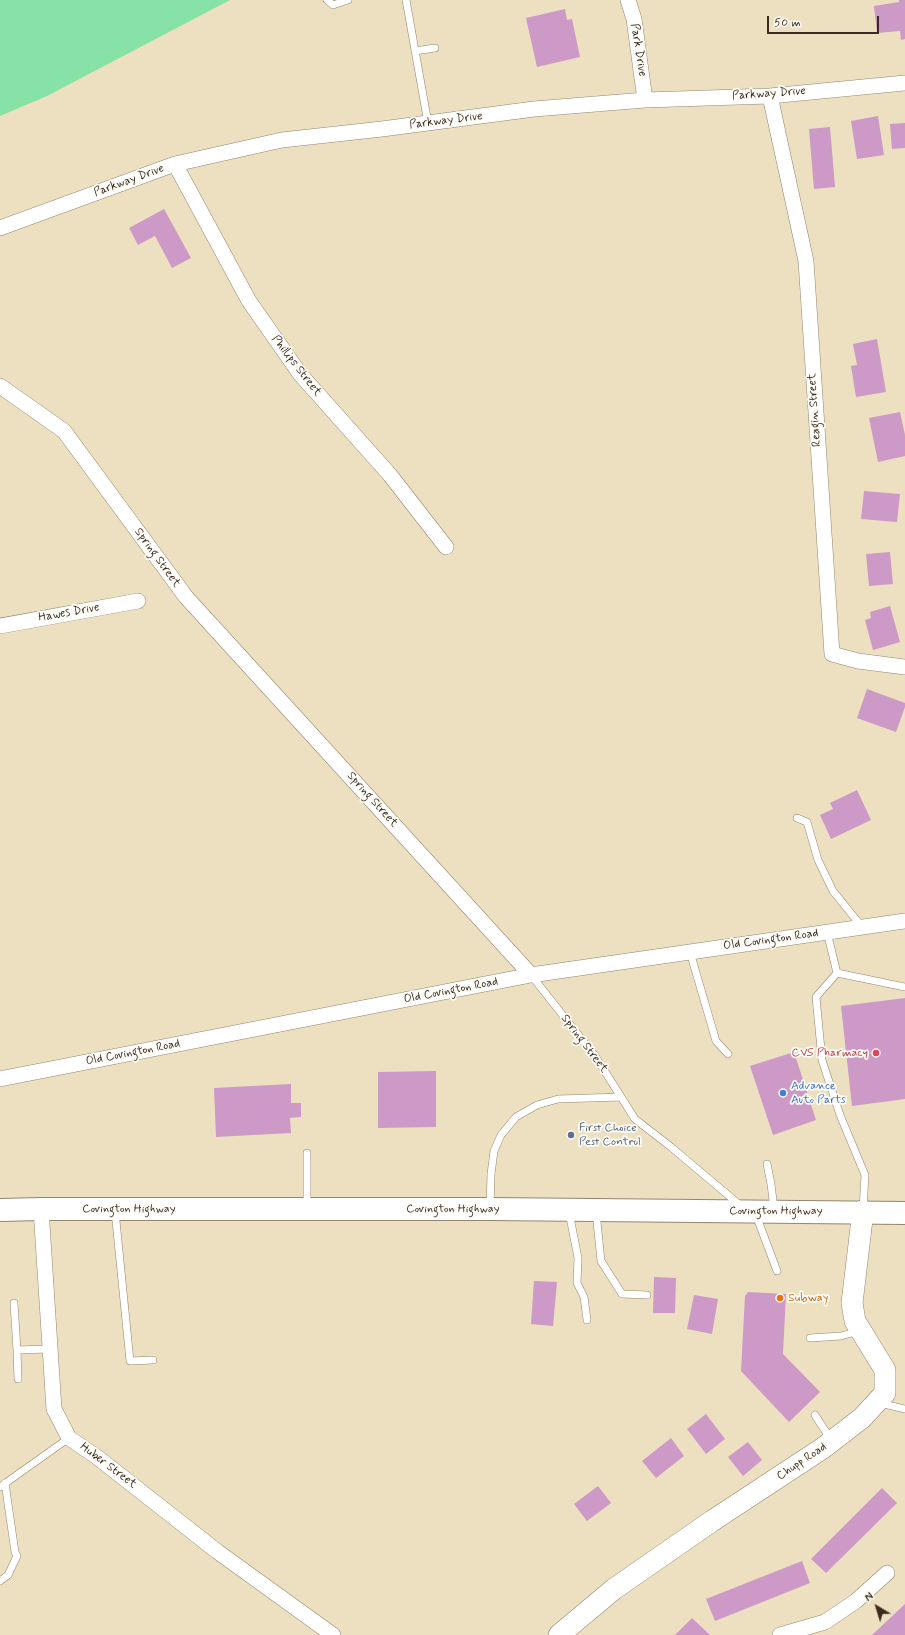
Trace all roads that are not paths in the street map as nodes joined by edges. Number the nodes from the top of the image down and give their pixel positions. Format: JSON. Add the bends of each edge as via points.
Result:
{"nodes":[{"id":1,"x":327,"y":0,"type":"edge"},
{"id":2,"x":348,"y":0,"type":"edge"},
{"id":3,"x":406,"y":0,"type":"edge"},
{"id":4,"x":628,"y":0,"type":"edge"},
{"id":5,"x":435,"y":48,"type":"dead end"},
{"id":6,"x":415,"y":50,"type":"junction"},
{"id":7,"x":905,"y":83,"type":"edge"},
{"id":8,"x":770,"y":96,"type":"junction"},
{"id":9,"x":645,"y":100,"type":"junction"},
{"id":10,"x":428,"y":123,"type":"junction"},
{"id":11,"x":175,"y":164,"type":"junction"},
{"id":12,"x":0,"y":228,"type":"edge"},
{"id":13,"x":0,"y":386,"type":"edge"},
{"id":14,"x":446,"y":547,"type":"dead end"},
{"id":15,"x":138,"y":601,"type":"dead end"},
{"id":16,"x":0,"y":626,"type":"edge"},
{"id":17,"x":905,"y":667,"type":"edge"},
{"id":18,"x":797,"y":818,"type":"dead end"},
{"id":19,"x":905,"y":921,"type":"edge"},
{"id":20,"x":862,"y":927,"type":"junction"},
{"id":21,"x":827,"y":932,"type":"junction"},
{"id":22,"x":690,"y":952,"type":"junction"},
{"id":23,"x":837,"y":973,"type":"junction"},
{"id":24,"x":531,"y":975,"type":"junction"},
{"id":25,"x":905,"y":987,"type":"edge"},
{"id":26,"x":728,"y":1054,"type":"dead end"},
{"id":27,"x":0,"y":1079,"type":"edge"},
{"id":28,"x":621,"y":1097,"type":"junction"},
{"id":29,"x":308,"y":1153,"type":"dead end"},
{"id":30,"x":766,"y":1164,"type":"dead end"},
{"id":31,"x":41,"y":1209,"type":"junction"},
{"id":32,"x":115,"y":1209,"type":"junction"},
{"id":33,"x":490,"y":1209,"type":"junction"},
{"id":34,"x":0,"y":1210,"type":"edge"},
{"id":35,"x":307,"y":1210,"type":"junction"},
{"id":36,"x":568,"y":1210,"type":"junction"},
{"id":37,"x":596,"y":1210,"type":"junction"},
{"id":38,"x":759,"y":1211,"type":"junction"},
{"id":39,"x":863,"y":1212,"type":"junction"},
{"id":40,"x":905,"y":1213,"type":"edge"},
{"id":41,"x":778,"y":1271,"type":"dead end"},
{"id":42,"x":647,"y":1295,"type":"dead end"},
{"id":43,"x":14,"y":1303,"type":"dead end"},
{"id":44,"x":587,"y":1320,"type":"dead end"},
{"id":45,"x":861,"y":1330,"type":"junction"},
{"id":46,"x":810,"y":1338,"type":"dead end"},
{"id":47,"x":50,"y":1349,"type":"junction"},
{"id":48,"x":17,"y":1350,"type":"junction"},
{"id":49,"x":153,"y":1360,"type":"dead end"},
{"id":50,"x":18,"y":1379,"type":"dead end"},
{"id":51,"x":876,"y":1403,"type":"junction"},
{"id":52,"x":905,"y":1409,"type":"edge"},
{"id":53,"x":815,"y":1415,"type":"dead end"},
{"id":54,"x":68,"y":1438,"type":"junction"},
{"id":55,"x":832,"y":1441,"type":"junction"},
{"id":56,"x":3,"y":1485,"type":"edge"},
{"id":57,"x":887,"y":1573,"type":"dead end"},
{"id":58,"x":0,"y":1581,"type":"edge"},
{"id":59,"x":333,"y":1635,"type":"edge"},
{"id":60,"x":559,"y":1635,"type":"edge"},
{"id":61,"x":780,"y":1635,"type":"edge"}],
"edges":[{"from":1,"to":2,"type":"lane","via":[[333,5]]},
{"from":3,"to":6,"type":"lane"},
{"from":4,"to":9,"type":"street","name":"Park Drive","via":[[634,20]]},
{"from":5,"to":6,"type":"lane"},
{"from":6,"to":10,"type":"lane"},
{"from":7,"to":8,"type":"street","name":"Parkway Drive"},
{"from":8,"to":9,"type":"street","name":"Parkway Drive"},
{"from":8,"to":17,"type":"street","name":"Reagin Street","via":[[806,261],[832,654],[858,661]]},
{"from":9,"to":10,"type":"street","name":"Parkway Drive","via":[[534,109]]},
{"from":10,"to":11,"type":"street","name":"Parkway Drive","via":[[282,140]]},
{"from":11,"to":12,"type":"street","name":"Parkway Drive"},
{"from":11,"to":14,"type":"street","name":"Phillips Street","via":[[249,301],[291,362],[390,475]]},
{"from":13,"to":24,"type":"street","name":"Spring Street","via":[[64,431],[186,597]]},
{"from":15,"to":16,"type":"street","name":"Hawes Drive"},
{"from":18,"to":20,"type":"lane","via":[[807,822],[818,860],[832,892]]},
{"from":19,"to":20,"type":"street","name":"Old Covington Road"},
{"from":20,"to":21,"type":"street","name":"Old Covington Road"},
{"from":21,"to":22,"type":"street","name":"Old Covington Road"},
{"from":21,"to":23,"type":"lane"},
{"from":22,"to":24,"type":"street","name":"Old Covington Road"},
{"from":22,"to":26,"type":"lane","via":[[716,1040]]},
{"from":23,"to":25,"type":"lane"},
{"from":23,"to":39,"type":"lane","via":[[816,997],[822,1060],[840,1115],[865,1175]]},
{"from":24,"to":27,"type":"street","name":"Old Covington Road"},
{"from":24,"to":28,"type":"lane","name":"Spring Street","via":[[595,1056]]},
{"from":28,"to":33,"type":"lane","via":[[558,1099],[537,1105],[516,1117],[501,1135],[494,1151],[490,1174]]},
{"from":28,"to":38,"type":"lane","name":"Spring Street","via":[[635,1119]]},
{"from":29,"to":35,"type":"lane"},
{"from":30,"to":38,"type":"lane","via":[[771,1184]]},
{"from":31,"to":32,"type":"main road","name":"Covington Highway"},
{"from":31,"to":34,"type":"main road","name":"Covington Highway"},
{"from":31,"to":47,"type":"street","name":"Huber Street"},
{"from":32,"to":35,"type":"main road","name":"Covington Highway"},
{"from":32,"to":49,"type":"lane","via":[[130,1361]]},
{"from":33,"to":35,"type":"main road","name":"Covington Highway"},
{"from":33,"to":36,"type":"main road","name":"Covington Highway"},
{"from":36,"to":37,"type":"main road","name":"Covington Highway"},
{"from":36,"to":44,"type":"lane","via":[[578,1258],[577,1283],[584,1297]]},
{"from":37,"to":38,"type":"main road","name":"Covington Highway"},
{"from":37,"to":42,"type":"lane","via":[[601,1261],[622,1294]]},
{"from":38,"to":39,"type":"main road","name":"Covington Highway"},
{"from":38,"to":41,"type":"lane"},
{"from":39,"to":40,"type":"main road","name":"Covington Highway"},
{"from":39,"to":45,"type":"street","name":"Chupp Road","via":[[852,1303],[855,1321]]},
{"from":43,"to":48,"type":"lane"},
{"from":45,"to":46,"type":"lane","via":[[841,1336]]},
{"from":45,"to":51,"type":"street","name":"Chupp Road","via":[[885,1370],[884,1393]]},
{"from":47,"to":48,"type":"lane"},
{"from":47,"to":54,"type":"street","name":"Huber Street","via":[[54,1410]]},
{"from":48,"to":50,"type":"lane"},
{"from":51,"to":52,"type":"lane"},
{"from":51,"to":55,"type":"street","name":"Chupp Road","via":[[862,1418]]},
{"from":53,"to":55,"type":"lane"},
{"from":54,"to":56,"type":"lane"},
{"from":54,"to":59,"type":"street","name":"Huber Street","via":[[97,1456],[218,1552]]},
{"from":55,"to":60,"type":"street","name":"Chupp Road","via":[[712,1520],[614,1589]]},
{"from":56,"to":58,"type":"lane","via":[[14,1552],[17,1556],[8,1575]]},
{"from":57,"to":61,"type":"street","via":[[825,1622]]}]}
